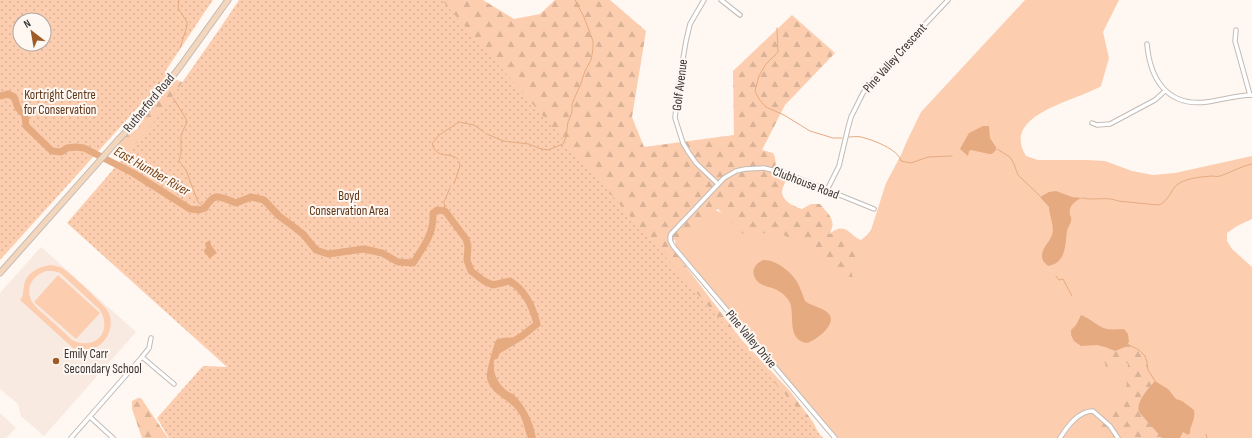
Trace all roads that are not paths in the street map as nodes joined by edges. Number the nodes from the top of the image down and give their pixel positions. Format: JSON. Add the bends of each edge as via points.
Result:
{"nodes":[{"id":1,"x":228,"y":0,"type":"edge"},
{"id":2,"x":704,"y":0,"type":"edge"},
{"id":3,"x":721,"y":0,"type":"edge"},
{"id":4,"x":948,"y":0,"type":"edge"},
{"id":5,"x":740,"y":15,"type":"dead end"},
{"id":6,"x":1236,"y":30,"type":"dead end"},
{"id":7,"x":1147,"y":44,"type":"dead end"},
{"id":8,"x":1165,"y":91,"type":"junction"},
{"id":9,"x":1251,"y":95,"type":"edge"},
{"id":10,"x":1092,"y":123,"type":"dead end"},
{"id":11,"x":718,"y":184,"type":"junction"},
{"id":12,"x":827,"y":190,"type":"junction"},
{"id":13,"x":874,"y":209,"type":"dead end"},
{"id":14,"x":670,"y":238,"type":"joint"},
{"id":15,"x":0,"y":273,"type":"edge"},
{"id":16,"x":151,"y":338,"type":"dead end"},
{"id":17,"x":142,"y":357,"type":"junction"},
{"id":18,"x":174,"y":384,"type":"dead end"},
{"id":19,"x":90,"y":417,"type":"junction"},
{"id":20,"x":71,"y":438,"type":"edge"},
{"id":21,"x":114,"y":438,"type":"edge"},
{"id":22,"x":836,"y":438,"type":"edge"},
{"id":23,"x":1060,"y":438,"type":"edge"},
{"id":24,"x":1118,"y":438,"type":"edge"}],
"edges":[{"from":1,"to":15,"type":"main road","name":"Rutherford Road","via":[[147,110]]},
{"from":2,"to":11,"type":"street","name":"Golf Avenue","via":[[690,24],[675,118],[689,154]]},
{"from":3,"to":5,"type":"street"},
{"from":4,"to":12,"type":"street","name":"Pine Valley Crescent","via":[[863,93],[851,116],[839,166]]},
{"from":6,"to":9,"type":"street","via":[[1235,41]]},
{"from":7,"to":8,"type":"street","via":[[1152,70]]},
{"from":8,"to":9,"type":"street","via":[[1185,101],[1198,103]]},
{"from":8,"to":10,"type":"street","via":[[1155,100],[1110,124]]},
{"from":11,"to":12,"type":"street","name":"Clubhouse Road","via":[[736,171],[764,168],[788,174]]},
{"from":11,"to":14,"type":"street","name":"Clubhouse Road"},
{"from":12,"to":13,"type":"street","name":"Clubhouse Road"},
{"from":14,"to":22,"type":"street","name":"Pine Valley Drive","via":[[672,245]]},
{"from":16,"to":17,"type":"street","via":[[149,348]]},
{"from":17,"to":18,"type":"street"},
{"from":17,"to":19,"type":"street"},
{"from":19,"to":20,"type":"street"},
{"from":19,"to":21,"type":"street"},
{"from":23,"to":24,"type":"street","via":[[1083,412],[1092,411],[1110,426]]}]}
